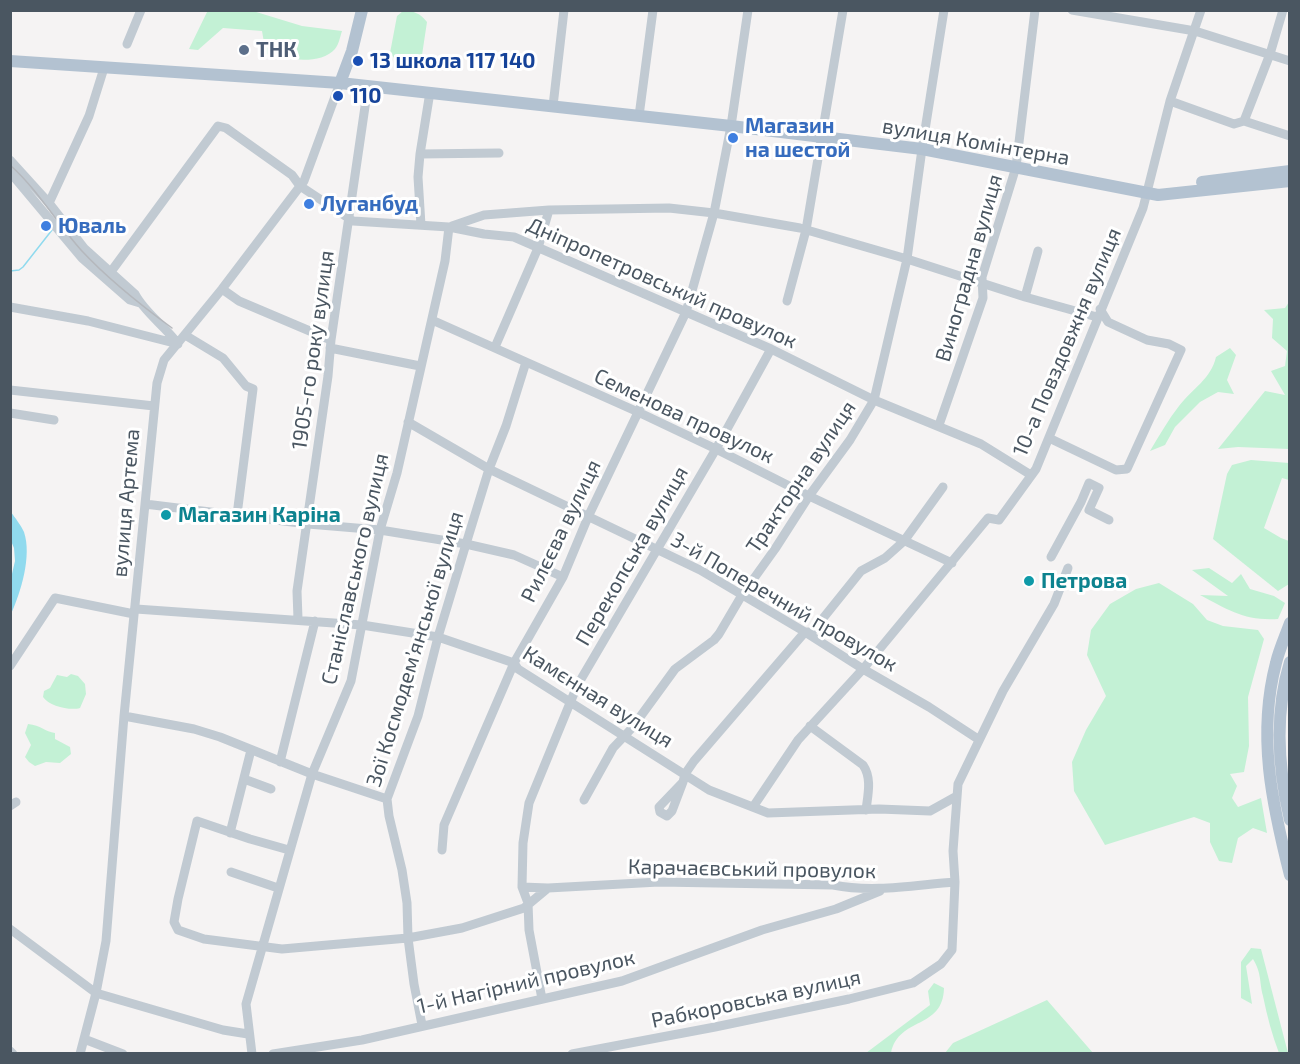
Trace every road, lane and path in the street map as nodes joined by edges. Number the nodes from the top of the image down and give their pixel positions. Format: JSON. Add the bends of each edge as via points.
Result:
{"nodes":[{"id":1,"x":141,"y":10,"type":"edge"},
{"id":2,"x":362,"y":10,"type":"edge"},
{"id":3,"x":564,"y":10,"type":"edge"},
{"id":4,"x":653,"y":10,"type":"edge"},
{"id":5,"x":748,"y":10,"type":"edge"},
{"id":6,"x":843,"y":10,"type":"edge"},
{"id":7,"x":944,"y":10,"type":"edge"},
{"id":8,"x":1035,"y":10,"type":"edge"},
{"id":9,"x":1072,"y":10,"type":"edge"},
{"id":10,"x":1201,"y":10,"type":"edge"},
{"id":11,"x":1283,"y":10,"type":"edge"},
{"id":12,"x":1108,"y":14,"type":"edge"},
{"id":13,"x":1195,"y":31,"type":"junction"},
{"id":14,"x":127,"y":44,"type":"dead end"},
{"id":15,"x":1270,"y":54,"type":"junction"},
{"id":16,"x":10,"y":61,"type":"edge"},
{"id":17,"x":1290,"y":61,"type":"edge"},
{"id":18,"x":104,"y":68,"type":"junction"},
{"id":19,"x":340,"y":83,"type":"junction"},
{"id":20,"x":368,"y":86,"type":"junction"},
{"id":21,"x":430,"y":92,"type":"junction"},
{"id":22,"x":1170,"y":101,"type":"junction"},
{"id":23,"x":553,"y":106,"type":"junction"},
{"id":24,"x":639,"y":116,"type":"junction"},
{"id":25,"x":1244,"y":121,"type":"junction"},
{"id":26,"x":731,"y":126,"type":"junction"},
{"id":27,"x":1290,"y":136,"type":"edge"},
{"id":28,"x":820,"y":138,"type":"junction"},
{"id":29,"x":922,"y":149,"type":"junction"},
{"id":30,"x":499,"y":153,"type":"dead end"},
{"id":31,"x":420,"y":154,"type":"junction"},
{"id":32,"x":10,"y":160,"type":"edge"},
{"id":33,"x":1016,"y":167,"type":"junction"},
{"id":34,"x":1290,"y":171,"type":"edge"},
{"id":35,"x":10,"y":172,"type":"edge"},
{"id":36,"x":1290,"y":181,"type":"edge"},
{"id":37,"x":300,"y":186,"type":"junction"},
{"id":38,"x":1145,"y":193,"type":"junction"},
{"id":39,"x":49,"y":203,"type":"junction"},
{"id":40,"x":549,"y":210,"type":"junction"},
{"id":41,"x":714,"y":213,"type":"junction"},
{"id":42,"x":350,"y":218,"type":"junction"},
{"id":43,"x":421,"y":225,"type":"junction"},
{"id":44,"x":449,"y":227,"type":"junction"},
{"id":45,"x":806,"y":230,"type":"junction"},
{"id":46,"x":538,"y":248,"type":"junction"},
{"id":47,"x":1038,"y":251,"type":"dead end"},
{"id":48,"x":907,"y":259,"type":"junction"},
{"id":49,"x":110,"y":273,"type":"junction"},
{"id":50,"x":983,"y":282,"type":"junction"},
{"id":51,"x":222,"y":289,"type":"junction"},
{"id":52,"x":1025,"y":297,"type":"junction"},
{"id":53,"x":787,"y":301,"type":"dead end"},
{"id":54,"x":140,"y":303,"type":"junction"},
{"id":55,"x":10,"y":307,"type":"edge"},
{"id":56,"x":686,"y":312,"type":"junction"},
{"id":57,"x":1099,"y":313,"type":"junction"},
{"id":58,"x":432,"y":320,"type":"junction"},
{"id":59,"x":185,"y":335,"type":"junction"},
{"id":60,"x":178,"y":344,"type":"junction"},
{"id":61,"x":330,"y":344,"type":"junction"},
{"id":62,"x":495,"y":347,"type":"junction"},
{"id":63,"x":771,"y":349,"type":"junction"},
{"id":64,"x":526,"y":362,"type":"junction"},
{"id":65,"x":420,"y":366,"type":"junction"},
{"id":66,"x":10,"y":390,"type":"edge"},
{"id":67,"x":874,"y":400,"type":"junction"},
{"id":68,"x":154,"y":406,"type":"junction"},
{"id":69,"x":638,"y":412,"type":"junction"},
{"id":70,"x":10,"y":413,"type":"edge"},
{"id":71,"x":54,"y":420,"type":"dead end"},
{"id":72,"x":408,"y":422,"type":"junction"},
{"id":73,"x":939,"y":425,"type":"junction"},
{"id":74,"x":1049,"y":438,"type":"junction"},
{"id":75,"x":716,"y":449,"type":"junction"},
{"id":76,"x":489,"y":469,"type":"junction"},
{"id":77,"x":1031,"y":475,"type":"junction"},
{"id":78,"x":943,"y":487,"type":"dead end"},
{"id":79,"x":809,"y":496,"type":"junction"},
{"id":80,"x":145,"y":504,"type":"junction"},
{"id":81,"x":237,"y":515,"type":"junction"},
{"id":82,"x":588,"y":517,"type":"junction"},
{"id":83,"x":1109,"y":520,"type":"dead end"},
{"id":84,"x":308,"y":525,"type":"junction"},
{"id":85,"x":380,"y":530,"type":"junction"},
{"id":86,"x":904,"y":541,"type":"junction"},
{"id":87,"x":466,"y":543,"type":"junction"},
{"id":88,"x":656,"y":549,"type":"junction"},
{"id":89,"x":1051,"y":557,"type":"dead end"},
{"id":90,"x":952,"y":563,"type":"junction"},
{"id":91,"x":1068,"y":568,"type":"dead end"},
{"id":92,"x":562,"y":577,"type":"junction"},
{"id":93,"x":742,"y":595,"type":"junction"},
{"id":94,"x":134,"y":612,"type":"junction"},
{"id":95,"x":298,"y":619,"type":"junction"},
{"id":96,"x":315,"y":621,"type":"junction"},
{"id":97,"x":1290,"y":623,"type":"edge"},
{"id":98,"x":362,"y":625,"type":"junction"},
{"id":99,"x":805,"y":632,"type":"junction"},
{"id":100,"x":438,"y":637,"type":"junction"},
{"id":101,"x":1290,"y":662,"type":"edge"},
{"id":102,"x":514,"y":663,"type":"junction"},
{"id":103,"x":10,"y":666,"type":"edge"},
{"id":104,"x":863,"y":669,"type":"junction"},
{"id":105,"x":570,"y":701,"type":"junction"},
{"id":106,"x":124,"y":716,"type":"junction"},
{"id":107,"x":810,"y":726,"type":"junction"},
{"id":108,"x":625,"y":736,"type":"junction"},
{"id":109,"x":978,"y":739,"type":"junction"},
{"id":110,"x":251,"y":750,"type":"junction"},
{"id":111,"x":280,"y":762,"type":"junction"},
{"id":112,"x":312,"y":774,"type":"junction"},
{"id":113,"x":244,"y":778,"type":"junction"},
{"id":114,"x":684,"y":778,"type":"junction"},
{"id":115,"x":271,"y":789,"type":"dead end"},
{"id":116,"x":957,"y":796,"type":"junction"},
{"id":117,"x":387,"y":799,"type":"junction"},
{"id":118,"x":584,"y":800,"type":"dead end"},
{"id":119,"x":753,"y":807,"type":"junction"},
{"id":120,"x":866,"y":810,"type":"junction"},
{"id":121,"x":1290,"y":820,"type":"edge"},
{"id":122,"x":230,"y":833,"type":"junction"},
{"id":123,"x":289,"y":850,"type":"junction"},
{"id":124,"x":442,"y":850,"type":"dead end"},
{"id":125,"x":231,"y":872,"type":"dead end"},
{"id":126,"x":1290,"y":875,"type":"edge"},
{"id":127,"x":955,"y":882,"type":"junction"},
{"id":128,"x":522,"y":887,"type":"junction"},
{"id":129,"x":278,"y":888,"type":"junction"},
{"id":130,"x":548,"y":888,"type":"junction"},
{"id":131,"x":884,"y":889,"type":"junction"},
{"id":132,"x":528,"y":903,"type":"junction"},
{"id":133,"x":10,"y":929,"type":"edge"},
{"id":134,"x":408,"y":938,"type":"junction"},
{"id":135,"x":262,"y":948,"type":"junction"},
{"id":136,"x":96,"y":993,"type":"junction"},
{"id":137,"x":542,"y":999,"type":"junction"},
{"id":138,"x":422,"y":1024,"type":"junction"},
{"id":139,"x":248,"y":1034,"type":"junction"},
{"id":140,"x":84,"y":1038,"type":"junction"},
{"id":141,"x":319,"y":1051,"type":"edge"},
{"id":142,"x":80,"y":1053,"type":"edge"},
{"id":143,"x":123,"y":1053,"type":"edge"},
{"id":144,"x":252,"y":1053,"type":"edge"},
{"id":145,"x":273,"y":1053,"type":"edge"},
{"id":146,"x":572,"y":1053,"type":"edge"}],
"edges":[{"from":1,"to":14,"type":"street"},
{"from":2,"to":19,"type":"main road","name":"вулиця Артема"},
{"from":3,"to":23,"type":"street"},
{"from":4,"to":24,"type":"street"},
{"from":5,"to":26,"type":"street"},
{"from":6,"to":28,"type":"street"},
{"from":7,"to":29,"type":"street","name":"Тракторна вулиця"},
{"from":8,"to":33,"type":"street","name":"Виноградна вулиця"},
{"from":9,"to":12,"type":"street"},
{"from":10,"to":13,"type":"street","name":"10-а Повздовжня вулиця"},
{"from":11,"to":15,"type":"street"},
{"from":12,"to":13,"type":"street"},
{"from":13,"to":15,"type":"street"},
{"from":13,"to":22,"type":"street","name":"10-а Повздовжня вулиця"},
{"from":15,"to":17,"type":"street"},
{"from":15,"to":25,"type":"street"},
{"from":16,"to":18,"type":"main road","name":"вулиця Комінтерна"},
{"from":18,"to":19,"type":"main road","name":"вулиця Комінтерна"},
{"from":18,"to":39,"type":"street","via":[[89,116]]},
{"from":19,"to":20,"type":"main road","name":"вулиця Комінтерна"},
{"from":19,"to":37,"type":"street","name":"вулиця Артема"},
{"from":20,"to":21,"type":"main road","name":"вулиця Комінтерна"},
{"from":20,"to":42,"type":"street","name":"1905-го року вулиця"},
{"from":21,"to":23,"type":"main road","name":"вулиця Комінтерна"},
{"from":21,"to":31,"type":"street"},
{"from":22,"to":25,"type":"street","via":[[1234,124]]},
{"from":22,"to":38,"type":"street","name":"10-а Повздовжня вулиця"},
{"from":23,"to":24,"type":"main road","name":"вулиця Комінтерна"},
{"from":24,"to":26,"type":"main road","name":"вулиця Комінтерна"},
{"from":25,"to":27,"type":"street"},
{"from":26,"to":28,"type":"main road","name":"вулиця Комінтерна"},
{"from":26,"to":41,"type":"street","name":"Рилєєва вулиця"},
{"from":28,"to":29,"type":"main road","name":"вулиця Комінтерна"},
{"from":28,"to":45,"type":"street"},
{"from":29,"to":33,"type":"main road","name":"вулиця Комінтерна"},
{"from":29,"to":48,"type":"street","name":"Тракторна вулиця"},
{"from":30,"to":31,"type":"street"},
{"from":31,"to":43,"type":"street"},
{"from":32,"to":39,"type":"street"},
{"from":33,"to":38,"type":"main road","name":"вулиця Комінтерна"},
{"from":33,"to":50,"type":"street","name":"Виноградна вулиця"},
{"from":34,"to":38,"type":"main road","via":[[1157,187]]},
{"from":35,"to":54,"type":"street","via":[[82,258],[130,300]]},
{"from":36,"to":38,"type":"main road","name":"вулиця Комінтерна","via":[[1158,195]]},
{"from":37,"to":42,"type":"street"},
{"from":37,"to":49,"type":"street","via":[[292,175],[218,126]]},
{"from":37,"to":51,"type":"street","name":"вулиця Артема"},
{"from":38,"to":57,"type":"street","name":"10-а Повздовжня вулиця","via":[[1143,208]]},
{"from":39,"to":49,"type":"street","via":[[84,248]]},
{"from":40,"to":41,"type":"street","name":"Дніпропетровський провулок","via":[[669,208]]},
{"from":40,"to":44,"type":"street","name":"Дніпропетровський провулок","via":[[484,215]]},
{"from":40,"to":46,"type":"street"},
{"from":41,"to":45,"type":"street","name":"Дніпропетровський провулок"},
{"from":41,"to":56,"type":"street","name":"Рилєєва вулиця"},
{"from":42,"to":43,"type":"street"},
{"from":42,"to":61,"type":"street","name":"1905-го року вулиця"},
{"from":43,"to":44,"type":"street"},
{"from":44,"to":46,"type":"street","name":"Дніпропетровський провулок","via":[[514,237]]},
{"from":44,"to":58,"type":"street","name":"Станіславського вулиця"},
{"from":45,"to":48,"type":"street","name":"Дніпропетровський провулок"},
{"from":45,"to":53,"type":"street"},
{"from":46,"to":56,"type":"street","name":"Дніпропетровський провулок"},
{"from":46,"to":62,"type":"street"},
{"from":47,"to":52,"type":"street"},
{"from":48,"to":50,"type":"street","name":"Дніпропетровський провулок"},
{"from":48,"to":67,"type":"street","name":"Тракторна вулиця"},
{"from":49,"to":54,"type":"street"},
{"from":50,"to":52,"type":"street","name":"Дніпропетровський провулок"},
{"from":50,"to":73,"type":"street","name":"Виноградна вулиця","via":[[983,298]]},
{"from":51,"to":59,"type":"street","name":"вулиця Артема"},
{"from":51,"to":61,"type":"street"},
{"from":52,"to":57,"type":"street","name":"Дніпропетровський провулок"},
{"from":54,"to":60,"type":"street"},
{"from":55,"to":60,"type":"street","via":[[88,321]]},
{"from":56,"to":63,"type":"street","name":"Дніпропетровський провулок"},
{"from":56,"to":69,"type":"street","name":"Рилєєва вулиця"},
{"from":57,"to":74,"type":"street","name":"10-а Повздовжня вулиця"},
{"from":57,"to":74,"type":"street","name":"Дніпропетровський провулок","via":[[1147,340],[1181,351],[1126,469],[1116,470]]},
{"from":58,"to":62,"type":"street","name":"Семенова провулок"},
{"from":58,"to":65,"type":"street","name":"Станіславського вулиця"},
{"from":59,"to":60,"type":"street","name":"вулиця Артема"},
{"from":59,"to":81,"type":"street","via":[[223,358],[253,389]]},
{"from":60,"to":68,"type":"street","name":"вулиця Артема","via":[[164,360]]},
{"from":61,"to":65,"type":"street"},
{"from":61,"to":84,"type":"street","name":"1905-го року вулиця"},
{"from":62,"to":64,"type":"street","name":"Семенова провулок"},
{"from":63,"to":67,"type":"street","name":"Дніпропетровський провулок"},
{"from":63,"to":75,"type":"street","name":"Перекопська вулиця"},
{"from":64,"to":69,"type":"street","name":"Семенова провулок"},
{"from":64,"to":76,"type":"street","name":"Зої Космодем’янської вулиця"},
{"from":65,"to":72,"type":"street","name":"Станіславського вулиця"},
{"from":66,"to":68,"type":"street"},
{"from":67,"to":73,"type":"street","name":"Дніпропетровський провулок"},
{"from":67,"to":79,"type":"street","name":"Тракторна вулиця"},
{"from":68,"to":80,"type":"street","name":"вулиця Артема"},
{"from":69,"to":75,"type":"street","name":"Семенова провулок"},
{"from":69,"to":82,"type":"street","name":"Рилєєва вулиця"},
{"from":70,"to":71,"type":"street"},
{"from":72,"to":76,"type":"street","name":"3-й Поперечний провулок"},
{"from":72,"to":85,"type":"street","name":"Станіславського вулиця"},
{"from":73,"to":77,"type":"street","name":"Дніпропетровський провулок","via":[[981,444]]},
{"from":74,"to":77,"type":"street","name":"10-а Повздовжня вулиця"},
{"from":75,"to":79,"type":"street","name":"Семенова провулок"},
{"from":75,"to":88,"type":"street","name":"Перекопська вулиця"},
{"from":76,"to":82,"type":"street","name":"3-й Поперечний провулок"},
{"from":76,"to":87,"type":"street","name":"Зої Космодем’янської вулиця"},
{"from":77,"to":90,"type":"street","name":"10-а Повздовжня вулиця","via":[[999,519],[988,518]]},
{"from":78,"to":86,"type":"street"},
{"from":79,"to":86,"type":"street","name":"Семенова провулок"},
{"from":79,"to":93,"type":"street","name":"Тракторна вулиця"},
{"from":80,"to":81,"type":"street"},
{"from":80,"to":94,"type":"street","name":"вулиця Артема"},
{"from":81,"to":84,"type":"street"},
{"from":82,"to":88,"type":"street","name":"3-й Поперечний провулок"},
{"from":82,"to":92,"type":"street","name":"Рилєєва вулиця"},
{"from":83,"to":89,"type":"street","via":[[1089,510],[1099,488],[1089,483]]},
{"from":84,"to":85,"type":"street"},
{"from":84,"to":95,"type":"street","name":"1905-го року вулиця","via":[[297,591]]},
{"from":85,"to":87,"type":"street"},
{"from":85,"to":98,"type":"street","name":"Станіславського вулиця"},
{"from":86,"to":90,"type":"street","name":"Семенова провулок"},
{"from":86,"to":99,"type":"street","via":[[885,558],[861,571],[812,632]]},
{"from":87,"to":92,"type":"street","via":[[514,555]]},
{"from":87,"to":100,"type":"street","name":"Зої Космодем’янської вулиця"},
{"from":88,"to":93,"type":"street","name":"3-й Поперечний провулок"},
{"from":88,"to":105,"type":"street","name":"Перекопська вулиця"},
{"from":90,"to":104,"type":"street","name":"10-а Повздовжня вулиця"},
{"from":91,"to":109,"type":"street","via":[[1054,603]]},
{"from":92,"to":102,"type":"street","name":"Рилєєва вулиця"},
{"from":93,"to":99,"type":"street","name":"3-й Поперечний провулок"},
{"from":93,"to":108,"type":"street","name":"Тракторна вулиця","via":[[714,640],[675,669]]},
{"from":94,"to":95,"type":"street","name":"Камєнная вулиця"},
{"from":94,"to":103,"type":"street","name":"Камєнная вулиця","via":[[56,598]]},
{"from":94,"to":106,"type":"street","name":"вулиця Артема"},
{"from":95,"to":96,"type":"street","name":"Камєнная вулиця"},
{"from":96,"to":98,"type":"street","name":"Камєнная вулиця"},
{"from":96,"to":111,"type":"street"},
{"from":97,"to":126,"type":"main road","via":[[1276,664],[1266,748],[1275,817]]},
{"from":98,"to":100,"type":"street","name":"Камєнная вулиця"},
{"from":98,"to":112,"type":"street","name":"Станіславського вулиця","via":[[351,681]]},
{"from":99,"to":104,"type":"street","name":"3-й Поперечний провулок"},
{"from":99,"to":114,"type":"street"},
{"from":100,"to":102,"type":"street","name":"Камєнная вулиця"},
{"from":100,"to":117,"type":"street","name":"Зої Космодем’янської вулиця","via":[[418,716]]},
{"from":101,"to":121,"type":"main road","via":[[1280,710],[1279,744]]},
{"from":102,"to":105,"type":"street","name":"Камєнная вулиця"},
{"from":102,"to":124,"type":"street","name":"Рилєєва вулиця","via":[[444,825]]},
{"from":104,"to":107,"type":"street","name":"10-а Повздовжня вулиця"},
{"from":104,"to":109,"type":"street","name":"3-й Поперечний провулок"},
{"from":105,"to":108,"type":"street","name":"Камєнная вулиця"},
{"from":105,"to":128,"type":"street","name":"Перекопська вулиця","via":[[529,803]]},
{"from":106,"to":110,"type":"street","via":[[195,729]]},
{"from":106,"to":136,"type":"street","name":"вулиця Артема","via":[[106,941]]},
{"from":107,"to":119,"type":"street","name":"10-а Повздовжня вулиця"},
{"from":107,"to":120,"type":"street","via":[[868,772]]},
{"from":108,"to":114,"type":"street","name":"Камєнная вулиця"},
{"from":108,"to":118,"type":"street","name":"Тракторна вулиця","via":[[613,748]]},
{"from":109,"to":116,"type":"street","via":[[958,784]]},
{"from":110,"to":111,"type":"street"},
{"from":110,"to":113,"type":"street"},
{"from":111,"to":112,"type":"street"},
{"from":112,"to":117,"type":"street"},
{"from":112,"to":123,"type":"street","name":"Станіславського вулиця"},
{"from":113,"to":115,"type":"street"},
{"from":113,"to":122,"type":"street"},
{"from":114,"to":119,"type":"street","name":"Камєнная вулиця"},
{"from":116,"to":120,"type":"street","name":"Камєнная вулиця","via":[[930,811]]},
{"from":116,"to":127,"type":"street"},
{"from":117,"to":134,"type":"street","name":"Зої Космодем’янської вулиця","via":[[407,903]]},
{"from":119,"to":120,"type":"street","name":"Камєнная вулиця","via":[[768,813]]},
{"from":122,"to":123,"type":"street"},
{"from":122,"to":135,"type":"street","via":[[197,821],[174,922],[178,930],[204,939]]},
{"from":123,"to":129,"type":"street","name":"Станіславського вулиця"},
{"from":125,"to":129,"type":"street"},
{"from":127,"to":131,"type":"street","name":"Карачаєвський провулок"},
{"from":127,"to":146,"type":"street","name":"Рабкоровська вулиця","via":[[952,950],[941,964],[913,983],[715,1027]]},
{"from":128,"to":130,"type":"street","name":"Карачаєвський провулок"},
{"from":128,"to":132,"type":"street","name":"Перекопська вулиця"},
{"from":129,"to":135,"type":"street","name":"Станіславського вулиця"},
{"from":130,"to":131,"type":"street","name":"Карачаєвський провулок","via":[[660,882]]},
{"from":130,"to":132,"type":"street"},
{"from":131,"to":137,"type":"street","name":"1-й Нагірний провулок","via":[[622,981]]},
{"from":132,"to":134,"type":"street","via":[[524,908],[462,928]]},
{"from":132,"to":137,"type":"street","name":"Перекопська вулиця"},
{"from":133,"to":136,"type":"street"},
{"from":134,"to":135,"type":"street","via":[[282,950]]},
{"from":134,"to":138,"type":"street","name":"Зої Космодем’янської вулиця"},
{"from":135,"to":139,"type":"street","name":"Станіславського вулиця","via":[[246,1004]]},
{"from":136,"to":139,"type":"street"},
{"from":136,"to":140,"type":"street","name":"вулиця Артема"},
{"from":137,"to":138,"type":"street","name":"1-й Нагірний провулок"},
{"from":138,"to":141,"type":"street","name":"1-й Нагірний провулок"},
{"from":139,"to":144,"type":"street","name":"Станіславського вулиця"},
{"from":140,"to":142,"type":"street","name":"вулиця Артема"},
{"from":140,"to":143,"type":"street"},
{"from":141,"to":145,"type":"street","name":"1-й Нагірний провулок"}]}
